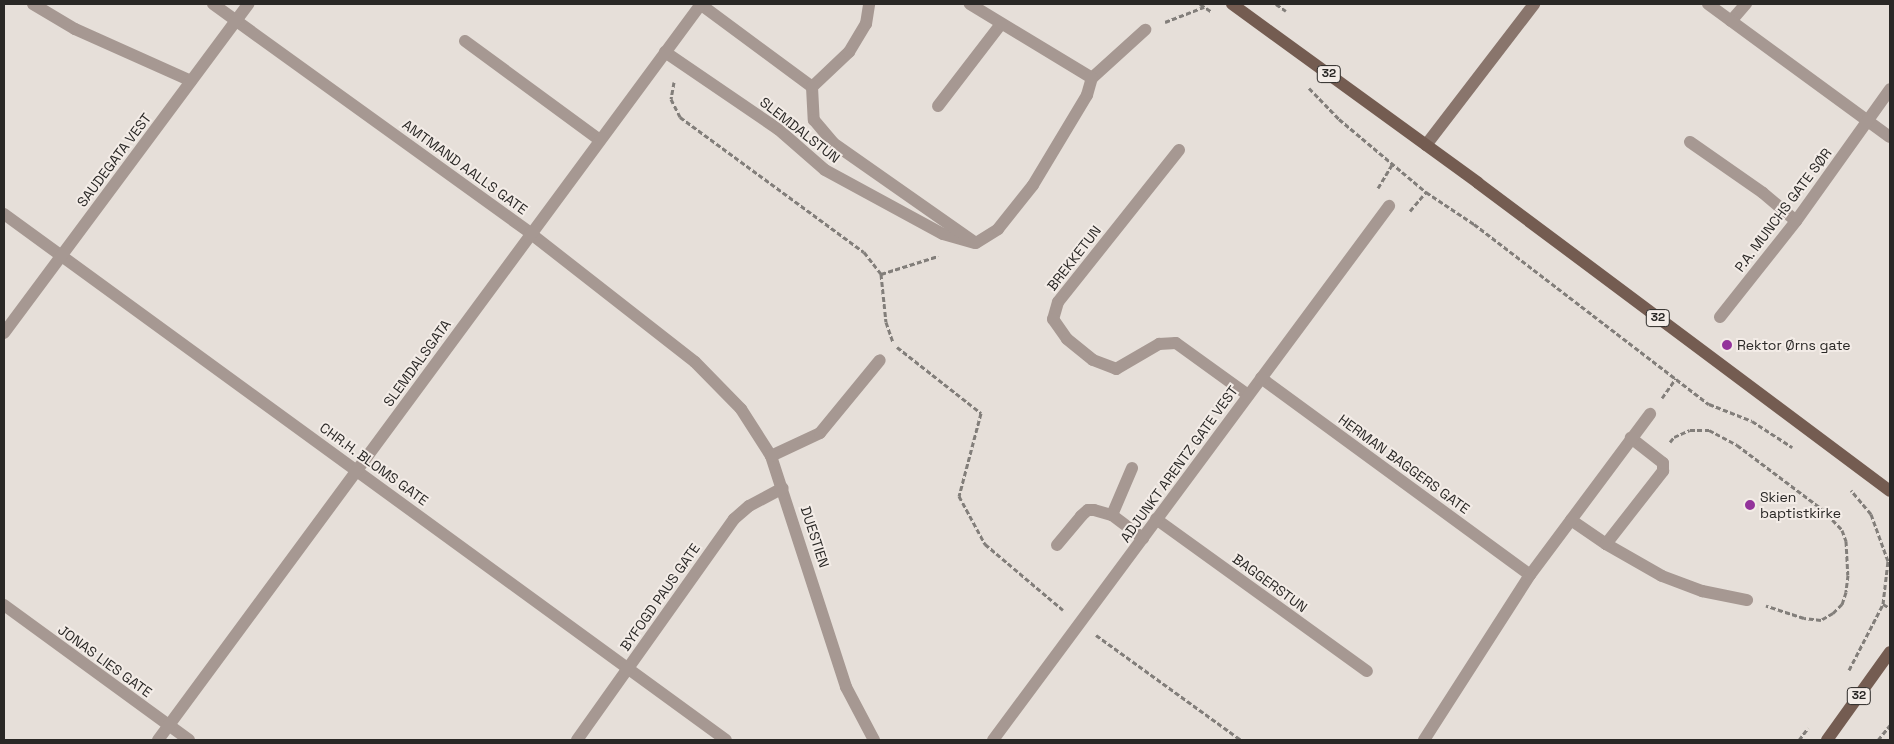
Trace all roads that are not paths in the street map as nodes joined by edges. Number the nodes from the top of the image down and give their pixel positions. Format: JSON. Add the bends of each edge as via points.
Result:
{"nodes":[{"id":1,"x":33,"y":4,"type":"edge"},
{"id":2,"x":213,"y":4,"type":"edge"},
{"id":3,"x":248,"y":4,"type":"edge"},
{"id":4,"x":701,"y":4,"type":"edge"},
{"id":5,"x":869,"y":4,"type":"edge"},
{"id":6,"x":970,"y":4,"type":"edge"},
{"id":7,"x":1232,"y":4,"type":"edge"},
{"id":8,"x":1534,"y":4,"type":"edge"},
{"id":9,"x":1708,"y":4,"type":"edge"},
{"id":10,"x":1746,"y":4,"type":"edge"},
{"id":11,"x":236,"y":20,"type":"junction"},
{"id":12,"x":1731,"y":21,"type":"junction"},
{"id":13,"x":1001,"y":24,"type":"junction"},
{"id":14,"x":1145,"y":30,"type":"road end"},
{"id":15,"x":465,"y":42,"type":"dead end"},
{"id":16,"x":666,"y":52,"type":"junction"},
{"id":17,"x":1092,"y":78,"type":"junction"},
{"id":18,"x":191,"y":81,"type":"junction"},
{"id":19,"x":812,"y":87,"type":"junction"},
{"id":20,"x":1890,"y":89,"type":"edge"},
{"id":21,"x":938,"y":106,"type":"dead end"},
{"id":22,"x":1868,"y":120,"type":"junction"},
{"id":23,"x":1890,"y":137,"type":"edge"},
{"id":24,"x":600,"y":140,"type":"junction"},
{"id":25,"x":1690,"y":142,"type":"dead end"},
{"id":26,"x":1426,"y":145,"type":"junction"},
{"id":27,"x":1180,"y":150,"type":"dead end"},
{"id":28,"x":1389,"y":206,"type":"dead end"},
{"id":29,"x":4,"y":214,"type":"edge"},
{"id":30,"x":1796,"y":221,"type":"junction"},
{"id":31,"x":530,"y":233,"type":"junction"},
{"id":32,"x":976,"y":243,"type":"junction"},
{"id":33,"x":62,"y":255,"type":"junction"},
{"id":34,"x":1720,"y":318,"type":"dead end"},
{"id":35,"x":4,"y":333,"type":"edge"},
{"id":36,"x":880,"y":360,"type":"dead end"},
{"id":37,"x":695,"y":362,"type":"joint"},
{"id":38,"x":1261,"y":378,"type":"junction"},
{"id":39,"x":1248,"y":395,"type":"junction"},
{"id":40,"x":1650,"y":414,"type":"dead end"},
{"id":41,"x":1632,"y":438,"type":"junction"},
{"id":42,"x":771,"y":456,"type":"junction"},
{"id":43,"x":1132,"y":468,"type":"dead end"},
{"id":44,"x":357,"y":470,"type":"junction"},
{"id":45,"x":783,"y":488,"type":"junction"},
{"id":46,"x":1890,"y":491,"type":"edge"},
{"id":47,"x":1112,"y":515,"type":"junction"},
{"id":48,"x":1156,"y":519,"type":"junction"},
{"id":49,"x":1571,"y":520,"type":"junction"},
{"id":50,"x":1143,"y":538,"type":"junction"},
{"id":51,"x":1606,"y":544,"type":"junction"},
{"id":52,"x":1057,"y":545,"type":"dead end"},
{"id":53,"x":1530,"y":575,"type":"junction"},
{"id":54,"x":1747,"y":600,"type":"road end"},
{"id":55,"x":4,"y":605,"type":"edge"},
{"id":56,"x":1890,"y":652,"type":"edge"},
{"id":57,"x":627,"y":669,"type":"junction"},
{"id":58,"x":1367,"y":671,"type":"dead end"},
{"id":59,"x":169,"y":726,"type":"junction"},
{"id":60,"x":158,"y":740,"type":"edge"},
{"id":61,"x":189,"y":740,"type":"edge"},
{"id":62,"x":576,"y":740,"type":"edge"},
{"id":63,"x":726,"y":740,"type":"edge"},
{"id":64,"x":874,"y":740,"type":"edge"},
{"id":65,"x":993,"y":740,"type":"edge"},
{"id":66,"x":1424,"y":740,"type":"edge"},
{"id":67,"x":1827,"y":740,"type":"edge"}],
"edges":[{"from":1,"to":18,"type":"street","via":[[75,29]]},
{"from":2,"to":11,"type":"street","name":"AMTMAND AALLS GATE"},
{"from":3,"to":11,"type":"street","name":"SAUDEGATA VEST"},
{"from":4,"to":16,"type":"street","name":"SLEMDALSGATA"},
{"from":4,"to":19,"type":"street"},
{"from":5,"to":19,"type":"street","via":[[866,24],[850,52]]},
{"from":6,"to":13,"type":"street"},
{"from":7,"to":26,"type":"main road","number":"32"},
{"from":8,"to":26,"type":"main road"},
{"from":9,"to":12,"type":"street"},
{"from":10,"to":12,"type":"street"},
{"from":11,"to":18,"type":"street","name":"SAUDEGATA VEST"},
{"from":11,"to":31,"type":"street","name":"AMTMAND AALLS GATE"},
{"from":12,"to":22,"type":"street"},
{"from":13,"to":17,"type":"street"},
{"from":13,"to":21,"type":"street"},
{"from":14,"to":17,"type":"street"},
{"from":15,"to":24,"type":"street"},
{"from":16,"to":24,"type":"street","name":"SLEMDALSGATA"},
{"from":16,"to":32,"type":"street","name":"SLEMDALSTUN","via":[[778,129],[825,170],[943,234]]},
{"from":17,"to":32,"type":"street","via":[[1087,95],[1033,185],[998,229]]},
{"from":18,"to":33,"type":"street","name":"SAUDEGATA VEST"},
{"from":19,"to":32,"type":"street","name":"SLEMDALSTUN","via":[[814,120],[833,143]]},
{"from":20,"to":22,"type":"street","name":"P.A. MUNCHS GATE SØR"},
{"from":22,"to":23,"type":"street"},
{"from":22,"to":30,"type":"street","name":"P.A. MUNCHS GATE SØR"},
{"from":24,"to":31,"type":"street","name":"SLEMDALSGATA"},
{"from":25,"to":30,"type":"street","via":[[1763,193]]},
{"from":26,"to":46,"type":"main road","number":"32"},
{"from":27,"to":39,"type":"street","name":"BREKKETUN","via":[[1058,302],[1052,319],[1067,339],[1093,360],[1116,369],[1159,344],[1176,343]]},
{"from":28,"to":38,"type":"street","name":"ADJUNKT ARENTZ GATE VEST"},
{"from":29,"to":33,"type":"street","name":"CHR.H. BLOMS GATE"},
{"from":30,"to":34,"type":"street","name":"P.A. MUNCHS GATE SØR"},
{"from":31,"to":37,"type":"street","name":"AMTMAND AALLS GATE"},
{"from":31,"to":44,"type":"street","name":"SLEMDALSGATA"},
{"from":33,"to":35,"type":"street","name":"SAUDEGATA VEST"},
{"from":33,"to":44,"type":"street","name":"CHR.H. BLOMS GATE"},
{"from":36,"to":42,"type":"street","via":[[820,433]]},
{"from":37,"to":42,"type":"street","name":"DUESTIEN","via":[[741,409]]},
{"from":38,"to":39,"type":"street","name":"ADJUNKT ARENTZ GATE VEST"},
{"from":38,"to":53,"type":"street","name":"HERMAN BAGGERS GATE"},
{"from":39,"to":48,"type":"street","name":"ADJUNKT ARENTZ GATE VEST"},
{"from":40,"to":41,"type":"street"},
{"from":41,"to":49,"type":"street"},
{"from":41,"to":51,"type":"street","via":[[1663,463],[1663,471]]},
{"from":42,"to":45,"type":"street","name":"DUESTIEN"},
{"from":43,"to":47,"type":"street"},
{"from":44,"to":57,"type":"street","name":"CHR.H. BLOMS GATE"},
{"from":44,"to":59,"type":"street","name":"SLEMDALSGATA"},
{"from":45,"to":57,"type":"street","name":"BYFOGD PAUS GATE","via":[[749,506],[734,519]]},
{"from":45,"to":64,"type":"street","name":"DUESTIEN","via":[[846,687]]},
{"from":47,"to":50,"type":"street"},
{"from":47,"to":52,"type":"street","via":[[1088,510]]},
{"from":48,"to":50,"type":"street","name":"ADJUNKT ARENTZ GATE VEST"},
{"from":48,"to":58,"type":"street","name":"BAGGERSTUN"},
{"from":49,"to":51,"type":"street"},
{"from":49,"to":53,"type":"street"},
{"from":50,"to":65,"type":"street","name":"ADJUNKT ARENTZ GATE VEST"},
{"from":51,"to":54,"type":"street","via":[[1662,576],[1702,591]]},
{"from":53,"to":66,"type":"street"},
{"from":55,"to":59,"type":"street","name":"JONAS LIES GATE"},
{"from":56,"to":67,"type":"main road","number":"32"},
{"from":57,"to":62,"type":"street","name":"BYFOGD PAUS GATE"},
{"from":57,"to":63,"type":"street","name":"CHR.H. BLOMS GATE"},
{"from":59,"to":60,"type":"street","name":"SLEMDALSGATA"},
{"from":59,"to":61,"type":"street","name":"JONAS LIES GATE"}]}
